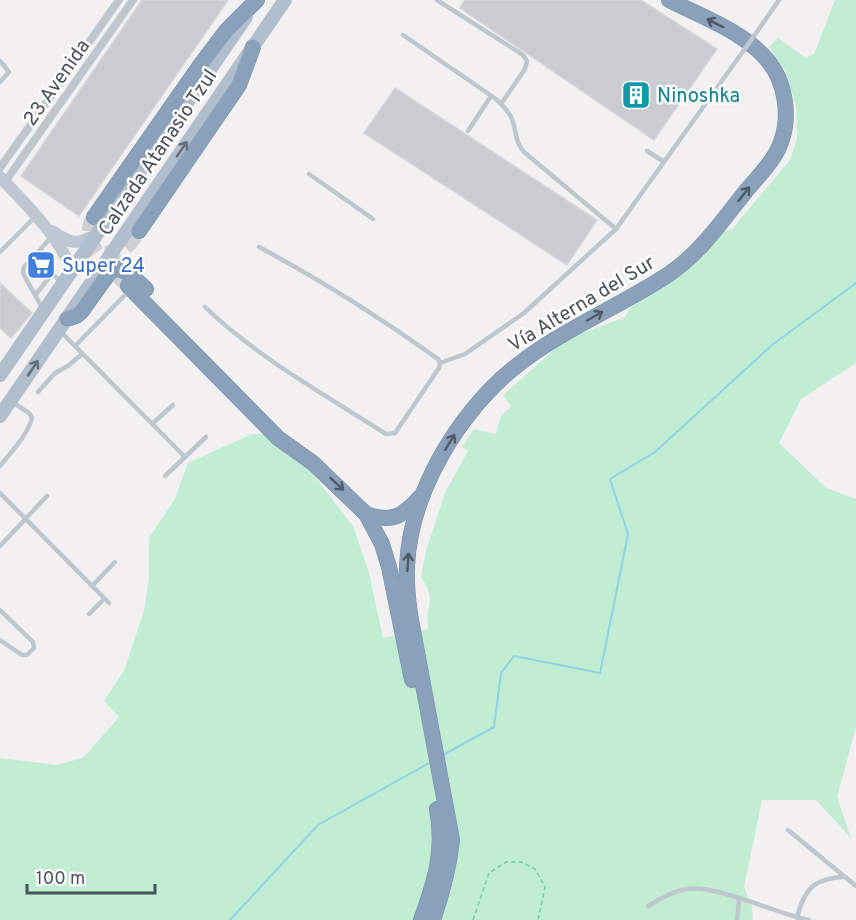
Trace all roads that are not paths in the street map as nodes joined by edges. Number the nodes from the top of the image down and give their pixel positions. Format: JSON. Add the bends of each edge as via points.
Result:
{"nodes":[{"id":1,"x":119,"y":0,"type":"edge"},
{"id":2,"x":132,"y":0,"type":"edge"},
{"id":3,"x":257,"y":0,"type":"edge"},
{"id":4,"x":285,"y":0,"type":"edge"},
{"id":5,"x":437,"y":0,"type":"edge"},
{"id":6,"x":669,"y":0,"type":"edge"},
{"id":7,"x":779,"y":0,"type":"edge"},
{"id":8,"x":100,"y":26,"type":"junction"},
{"id":9,"x":110,"y":33,"type":"junction"},
{"id":10,"x":403,"y":35,"type":"dead end"},
{"id":11,"x":253,"y":47,"type":"junction"},
{"id":12,"x":79,"y":57,"type":"junction"},
{"id":13,"x":0,"y":61,"type":"edge"},
{"id":14,"x":88,"y":64,"type":"junction"},
{"id":15,"x":62,"y":80,"type":"junction"},
{"id":16,"x":0,"y":82,"type":"edge"},
{"id":17,"x":72,"y":87,"type":"junction"},
{"id":18,"x":491,"y":96,"type":"junction"},
{"id":19,"x":501,"y":104,"type":"junction"},
{"id":20,"x":41,"y":111,"type":"junction"},
{"id":21,"x":50,"y":119,"type":"junction"},
{"id":22,"x":468,"y":131,"type":"dead end"},
{"id":23,"x":19,"y":142,"type":"junction"},
{"id":24,"x":28,"y":149,"type":"junction"},
{"id":25,"x":647,"y":151,"type":"dead end"},
{"id":26,"x":663,"y":160,"type":"junction"},
{"id":27,"x":0,"y":168,"type":"edge"},
{"id":28,"x":309,"y":174,"type":"dead end"},
{"id":29,"x":2,"y":180,"type":"edge"},
{"id":30,"x":36,"y":215,"type":"junction"},
{"id":31,"x":94,"y":217,"type":"tunnel mouth"},
{"id":32,"x":373,"y":219,"type":"dead end"},
{"id":33,"x":616,"y":229,"type":"junction"},
{"id":34,"x":139,"y":231,"type":"tunnel mouth"},
{"id":35,"x":49,"y":232,"type":"junction"},
{"id":36,"x":97,"y":234,"type":"junction"},
{"id":37,"x":259,"y":247,"type":"dead end"},
{"id":38,"x":0,"y":252,"type":"edge"},
{"id":39,"x":35,"y":255,"type":"dead end"},
{"id":40,"x":28,"y":263,"type":"dead end"},
{"id":41,"x":42,"y":266,"type":"dead end"},
{"id":42,"x":62,"y":276,"type":"junction"},
{"id":43,"x":127,"y":290,"type":"joint"},
{"id":44,"x":36,"y":294,"type":"junction"},
{"id":45,"x":205,"y":307,"type":"dead end"},
{"id":46,"x":43,"y":311,"type":"junction"},
{"id":47,"x":63,"y":325,"type":"junction"},
{"id":48,"x":75,"y":346,"type":"junction"},
{"id":49,"x":82,"y":354,"type":"junction"},
{"id":50,"x":440,"y":363,"type":"junction"},
{"id":51,"x":0,"y":375,"type":"edge"},
{"id":52,"x":38,"y":392,"type":"dead end"},
{"id":53,"x":11,"y":401,"type":"junction"},
{"id":54,"x":173,"y":405,"type":"dead end"},
{"id":55,"x":0,"y":416,"type":"edge"},
{"id":56,"x":152,"y":424,"type":"junction"},
{"id":57,"x":206,"y":437,"type":"dead end"},
{"id":58,"x":184,"y":456,"type":"junction"},
{"id":59,"x":313,"y":463,"type":"junction"},
{"id":60,"x":0,"y":466,"type":"edge"},
{"id":61,"x":165,"y":476,"type":"dead end"},
{"id":62,"x":0,"y":493,"type":"edge"},
{"id":63,"x":423,"y":494,"type":"junction"},
{"id":64,"x":47,"y":496,"type":"dead end"},
{"id":65,"x":366,"y":513,"type":"junction"},
{"id":66,"x":24,"y":519,"type":"junction"},
{"id":67,"x":0,"y":546,"type":"edge"},
{"id":68,"x":115,"y":562,"type":"dead end"},
{"id":69,"x":92,"y":586,"type":"junction"},
{"id":70,"x":104,"y":599,"type":"junction"},
{"id":71,"x":109,"y":603,"type":"dead end"},
{"id":72,"x":0,"y":610,"type":"edge"},
{"id":73,"x":89,"y":614,"type":"dead end"},
{"id":74,"x":406,"y":622,"type":"junction"},
{"id":75,"x":0,"y":640,"type":"edge"},
{"id":76,"x":788,"y":830,"type":"dead end"},
{"id":77,"x":845,"y":877,"type":"junction"},
{"id":78,"x":856,"y":886,"type":"edge"},
{"id":79,"x":739,"y":900,"type":"junction"},
{"id":80,"x":648,"y":906,"type":"dead end"},
{"id":81,"x":797,"y":918,"type":"junction"},
{"id":82,"x":421,"y":920,"type":"edge"},
{"id":83,"x":433,"y":920,"type":"edge"},
{"id":84,"x":737,"y":920,"type":"edge"},
{"id":85,"x":809,"y":920,"type":"edge"}],
"edges":[{"from":1,"to":8,"type":"street","name":"23 Avenida"},
{"from":2,"to":9,"type":"street","name":"23 Avenida"},
{"from":3,"to":31,"type":"highway","via":[[201,64]]},
{"from":3,"to":36,"type":"main road","name":"Calzada Atanasio Tzul"},
{"from":4,"to":11,"type":"main road","name":"Calzada Atanasio Tzul"},
{"from":5,"to":19,"type":"lane","via":[[527,61]]},
{"from":63,"to":6,"type":"highway","name":"Vía Alterna del Sur","one_way":true,"via":[[459,429],[506,374],[552,341],[670,273],[708,238],[777,152],[787,114],[770,62],[738,36]]},
{"from":7,"to":26,"type":"lane","bridge":true},
{"from":8,"to":9,"type":"street"},
{"from":8,"to":12,"type":"street","name":"23 Avenida"},
{"from":9,"to":14,"type":"street","name":"23 Avenida"},
{"from":10,"to":18,"type":"lane"},
{"from":11,"to":34,"type":"highway","via":[[239,85]]},
{"from":47,"to":11,"type":"main road","name":"Calzada Atanasio Tzul","one_way":true},
{"from":12,"to":14,"type":"street"},
{"from":12,"to":15,"type":"street","name":"23 Avenida"},
{"from":13,"to":16,"type":"lane","via":[[9,72]]},
{"from":14,"to":17,"type":"street","name":"23 Avenida"},
{"from":15,"to":17,"type":"street"},
{"from":15,"to":20,"type":"street","name":"23 Avenida"},
{"from":17,"to":21,"type":"street","name":"23 Avenida"},
{"from":18,"to":19,"type":"lane"},
{"from":18,"to":22,"type":"lane"},
{"from":19,"to":33,"type":"lane","via":[[512,120],[516,140],[524,152]]},
{"from":20,"to":21,"type":"street"},
{"from":20,"to":23,"type":"street","name":"23 Avenida"},
{"from":21,"to":24,"type":"street","name":"23 Avenida"},
{"from":23,"to":24,"type":"street"},
{"from":23,"to":27,"type":"street","name":"23 Avenida"},
{"from":24,"to":29,"type":"street","name":"23 Avenida"},
{"from":25,"to":26,"type":"lane"},
{"from":26,"to":33,"type":"lane"},
{"from":28,"to":32,"type":"lane"},
{"from":29,"to":30,"type":"street"},
{"from":30,"to":35,"type":"street"},
{"from":30,"to":38,"type":"lane"},
{"from":33,"to":50,"type":"lane","via":[[524,313],[465,354]]},
{"from":35,"to":36,"type":"street","via":[[74,243]]},
{"from":35,"to":39,"type":"lane"},
{"from":35,"to":42,"type":"street","via":[[69,261]]},
{"from":36,"to":42,"type":"main road","name":"Calzada Atanasio Tzul"},
{"from":37,"to":50,"type":"lane","via":[[399,331]]},
{"from":40,"to":44,"type":"lane","via":[[24,274]]},
{"from":41,"to":42,"type":"lane"},
{"from":42,"to":44,"type":"lane"},
{"from":42,"to":46,"type":"main road","name":"Calzada Atanasio Tzul"},
{"from":43,"to":48,"type":"lane"},
{"from":43,"to":59,"type":"highway","name":"Vía Alterna del Sur","via":[[278,438]]},
{"from":44,"to":46,"type":"lane"},
{"from":45,"to":50,"type":"lane","via":[[231,332],[386,434],[395,433]]},
{"from":46,"to":51,"type":"main road","name":"Calzada Atanasio Tzul"},
{"from":47,"to":48,"type":"lane"},
{"from":53,"to":47,"type":"main road","name":"Calzada Atanasio Tzul","one_way":true},
{"from":47,"to":59,"type":"highway","via":[[81,312],[112,270],[122,269]]},
{"from":48,"to":49,"type":"lane"},
{"from":49,"to":52,"type":"lane","via":[[54,374]]},
{"from":49,"to":56,"type":"lane"},
{"from":53,"to":55,"type":"main road","name":"Calzada Atanasio Tzul"},
{"from":53,"to":60,"type":"lane","via":[[32,418]]},
{"from":54,"to":56,"type":"lane"},
{"from":56,"to":58,"type":"lane"},
{"from":57,"to":58,"type":"lane"},
{"from":58,"to":61,"type":"lane"},
{"from":59,"to":65,"type":"highway","name":"Vía Alterna del Sur","one_way":true},
{"from":62,"to":66,"type":"lane"},
{"from":63,"to":65,"type":"highway","via":[[397,517],[380,519]]},
{"from":74,"to":63,"type":"highway","name":"Vía Alterna del Sur","one_way":true,"via":[[410,540]]},
{"from":64,"to":66,"type":"lane"},
{"from":65,"to":74,"type":"highway","name":"Vía Alterna del Sur","via":[[382,544]]},
{"from":66,"to":67,"type":"lane"},
{"from":66,"to":69,"type":"lane"},
{"from":68,"to":69,"type":"lane"},
{"from":69,"to":70,"type":"lane"},
{"from":70,"to":71,"type":"lane"},
{"from":70,"to":73,"type":"lane"},
{"from":72,"to":75,"type":"lane","via":[[33,642],[34,648],[22,655]]},
{"from":74,"to":82,"type":"highway","name":"Vía Alterna del Sur","via":[[440,829],[437,872]]},
{"from":74,"to":83,"type":"highway","name":"Vía Alterna del Sur","via":[[451,830],[450,862]]},
{"from":76,"to":77,"type":"lane"},
{"from":77,"to":78,"type":"lane"},
{"from":77,"to":81,"type":"lane","via":[[829,878],[815,885],[802,899]]},
{"from":79,"to":80,"type":"lane","via":[[711,890],[689,888]]},
{"from":79,"to":81,"type":"lane"},
{"from":79,"to":84,"type":"lane"},
{"from":81,"to":85,"type":"lane"}]}
